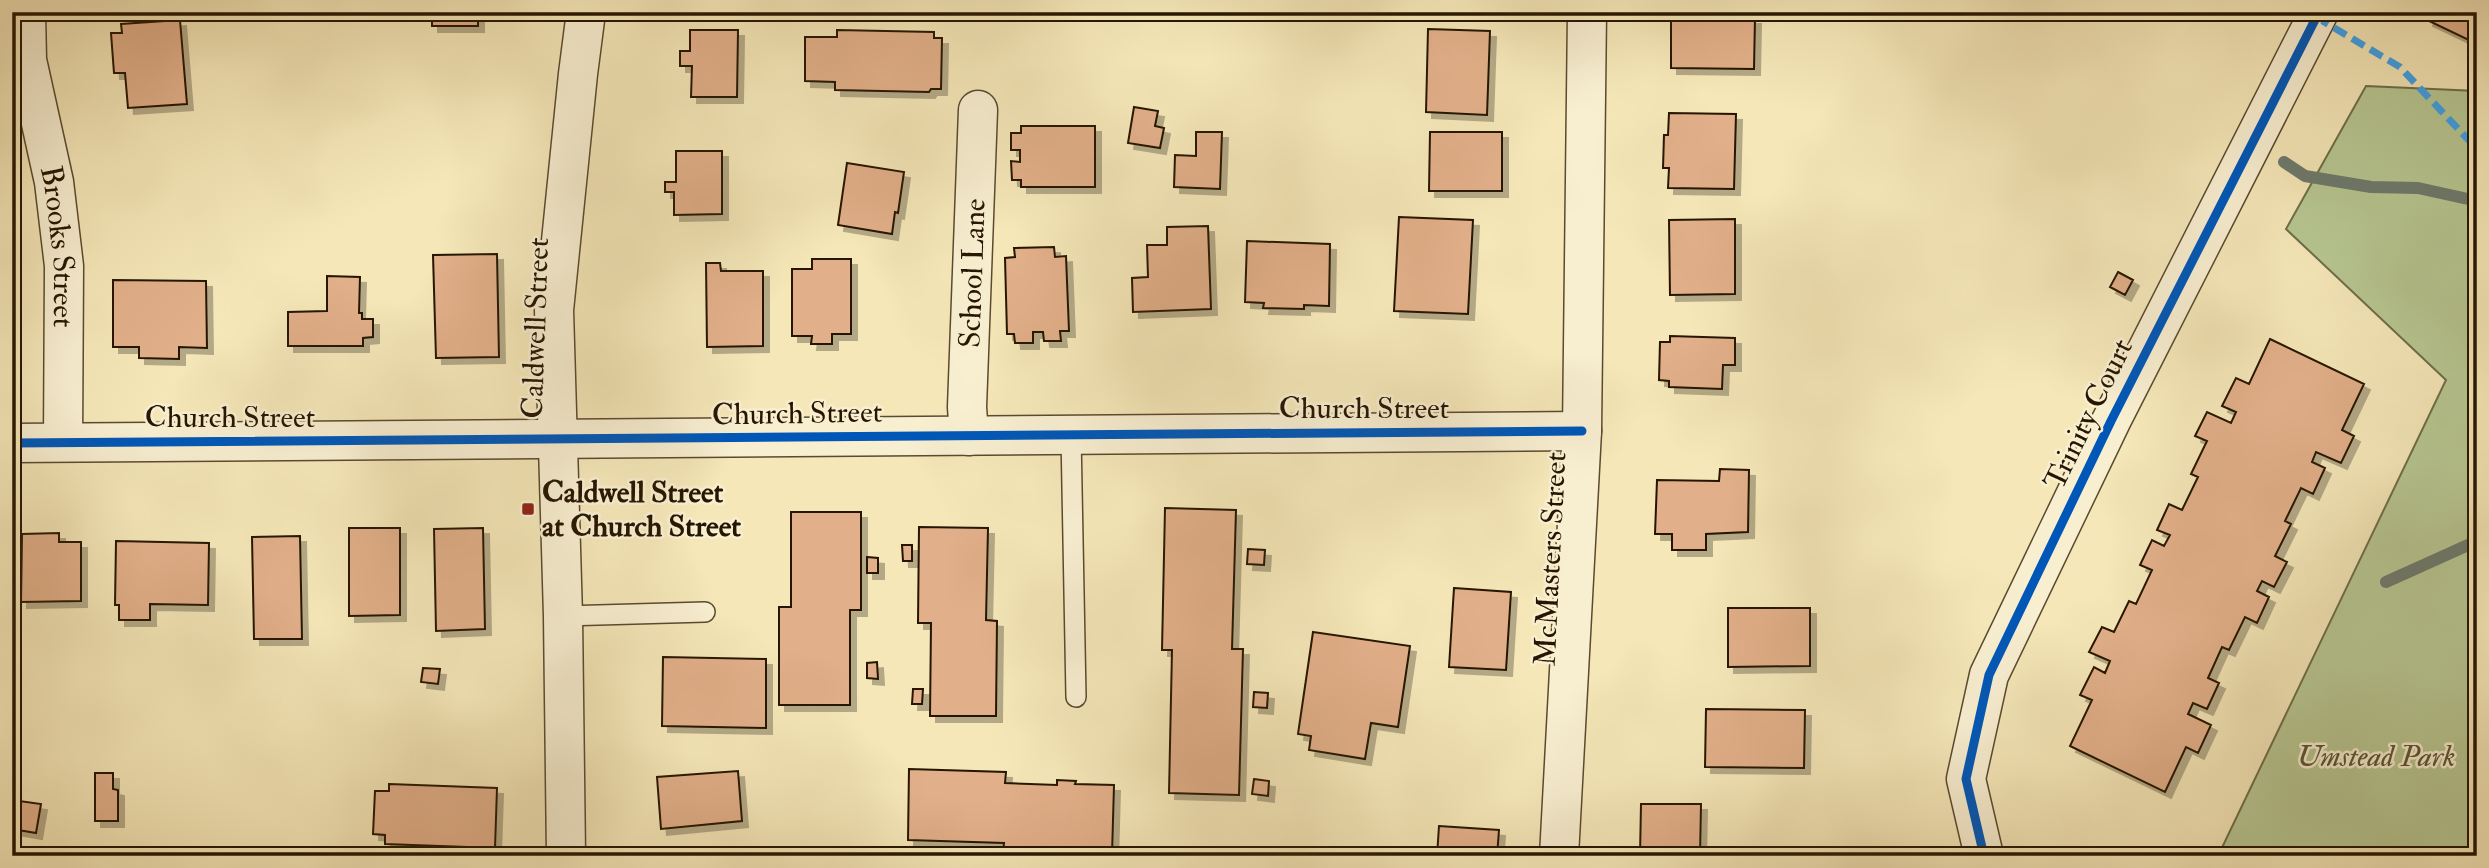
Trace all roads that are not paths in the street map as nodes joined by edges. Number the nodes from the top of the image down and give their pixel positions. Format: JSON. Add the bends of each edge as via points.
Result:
{"nodes":[{"id":1,"x":26,"y":12,"type":"edge"},
{"id":2,"x":586,"y":12,"type":"edge"},
{"id":3,"x":1587,"y":12,"type":"edge"},
{"id":4,"x":2319,"y":12,"type":"edge"},
{"id":5,"x":978,"y":110,"type":"dead end"},
{"id":6,"x":1582,"y":431,"type":"junction"},
{"id":7,"x":1071,"y":435,"type":"junction"},
{"id":8,"x":969,"y":436,"type":"junction"},
{"id":9,"x":557,"y":439,"type":"junction"},
{"id":10,"x":63,"y":442,"type":"junction"},
{"id":11,"x":12,"y":443,"type":"edge"},
{"id":12,"x":705,"y":612,"type":"dead end"},
{"id":13,"x":563,"y":616,"type":"junction"},
{"id":14,"x":1076,"y":698,"type":"dead end"},
{"id":15,"x":566,"y":856,"type":"edge"},
{"id":16,"x":1559,"y":856,"type":"edge"},
{"id":17,"x":1984,"y":856,"type":"edge"}],
"edges":[{"from":1,"to":10,"type":"street","name":"Brooks Street","via":[[27,60],[54,182],[64,266]]},
{"from":2,"to":9,"type":"street","name":"Caldwell Street","via":[[554,310]]},
{"from":3,"to":6,"type":"street","name":"McMasters Street"},
{"from":4,"to":17,"type":"street","name":"Trinity Court","via":[[2111,421],[1989,675],[1966,779]]},
{"from":5,"to":8,"type":"street","name":"School Lane"},
{"from":6,"to":7,"type":"street","name":"Church Street"},
{"from":6,"to":16,"type":"street","name":"McMasters Street"},
{"from":7,"to":8,"type":"street","name":"Church Street"},
{"from":7,"to":14,"type":"lane"},
{"from":8,"to":9,"type":"street","name":"Church Street"},
{"from":9,"to":10,"type":"street","name":"Church Street"},
{"from":9,"to":13,"type":"street","name":"Caldwell Street"},
{"from":10,"to":11,"type":"street","name":"Church Street"},
{"from":12,"to":13,"type":"lane"},
{"from":13,"to":15,"type":"street","name":"Caldwell Street"}]}
